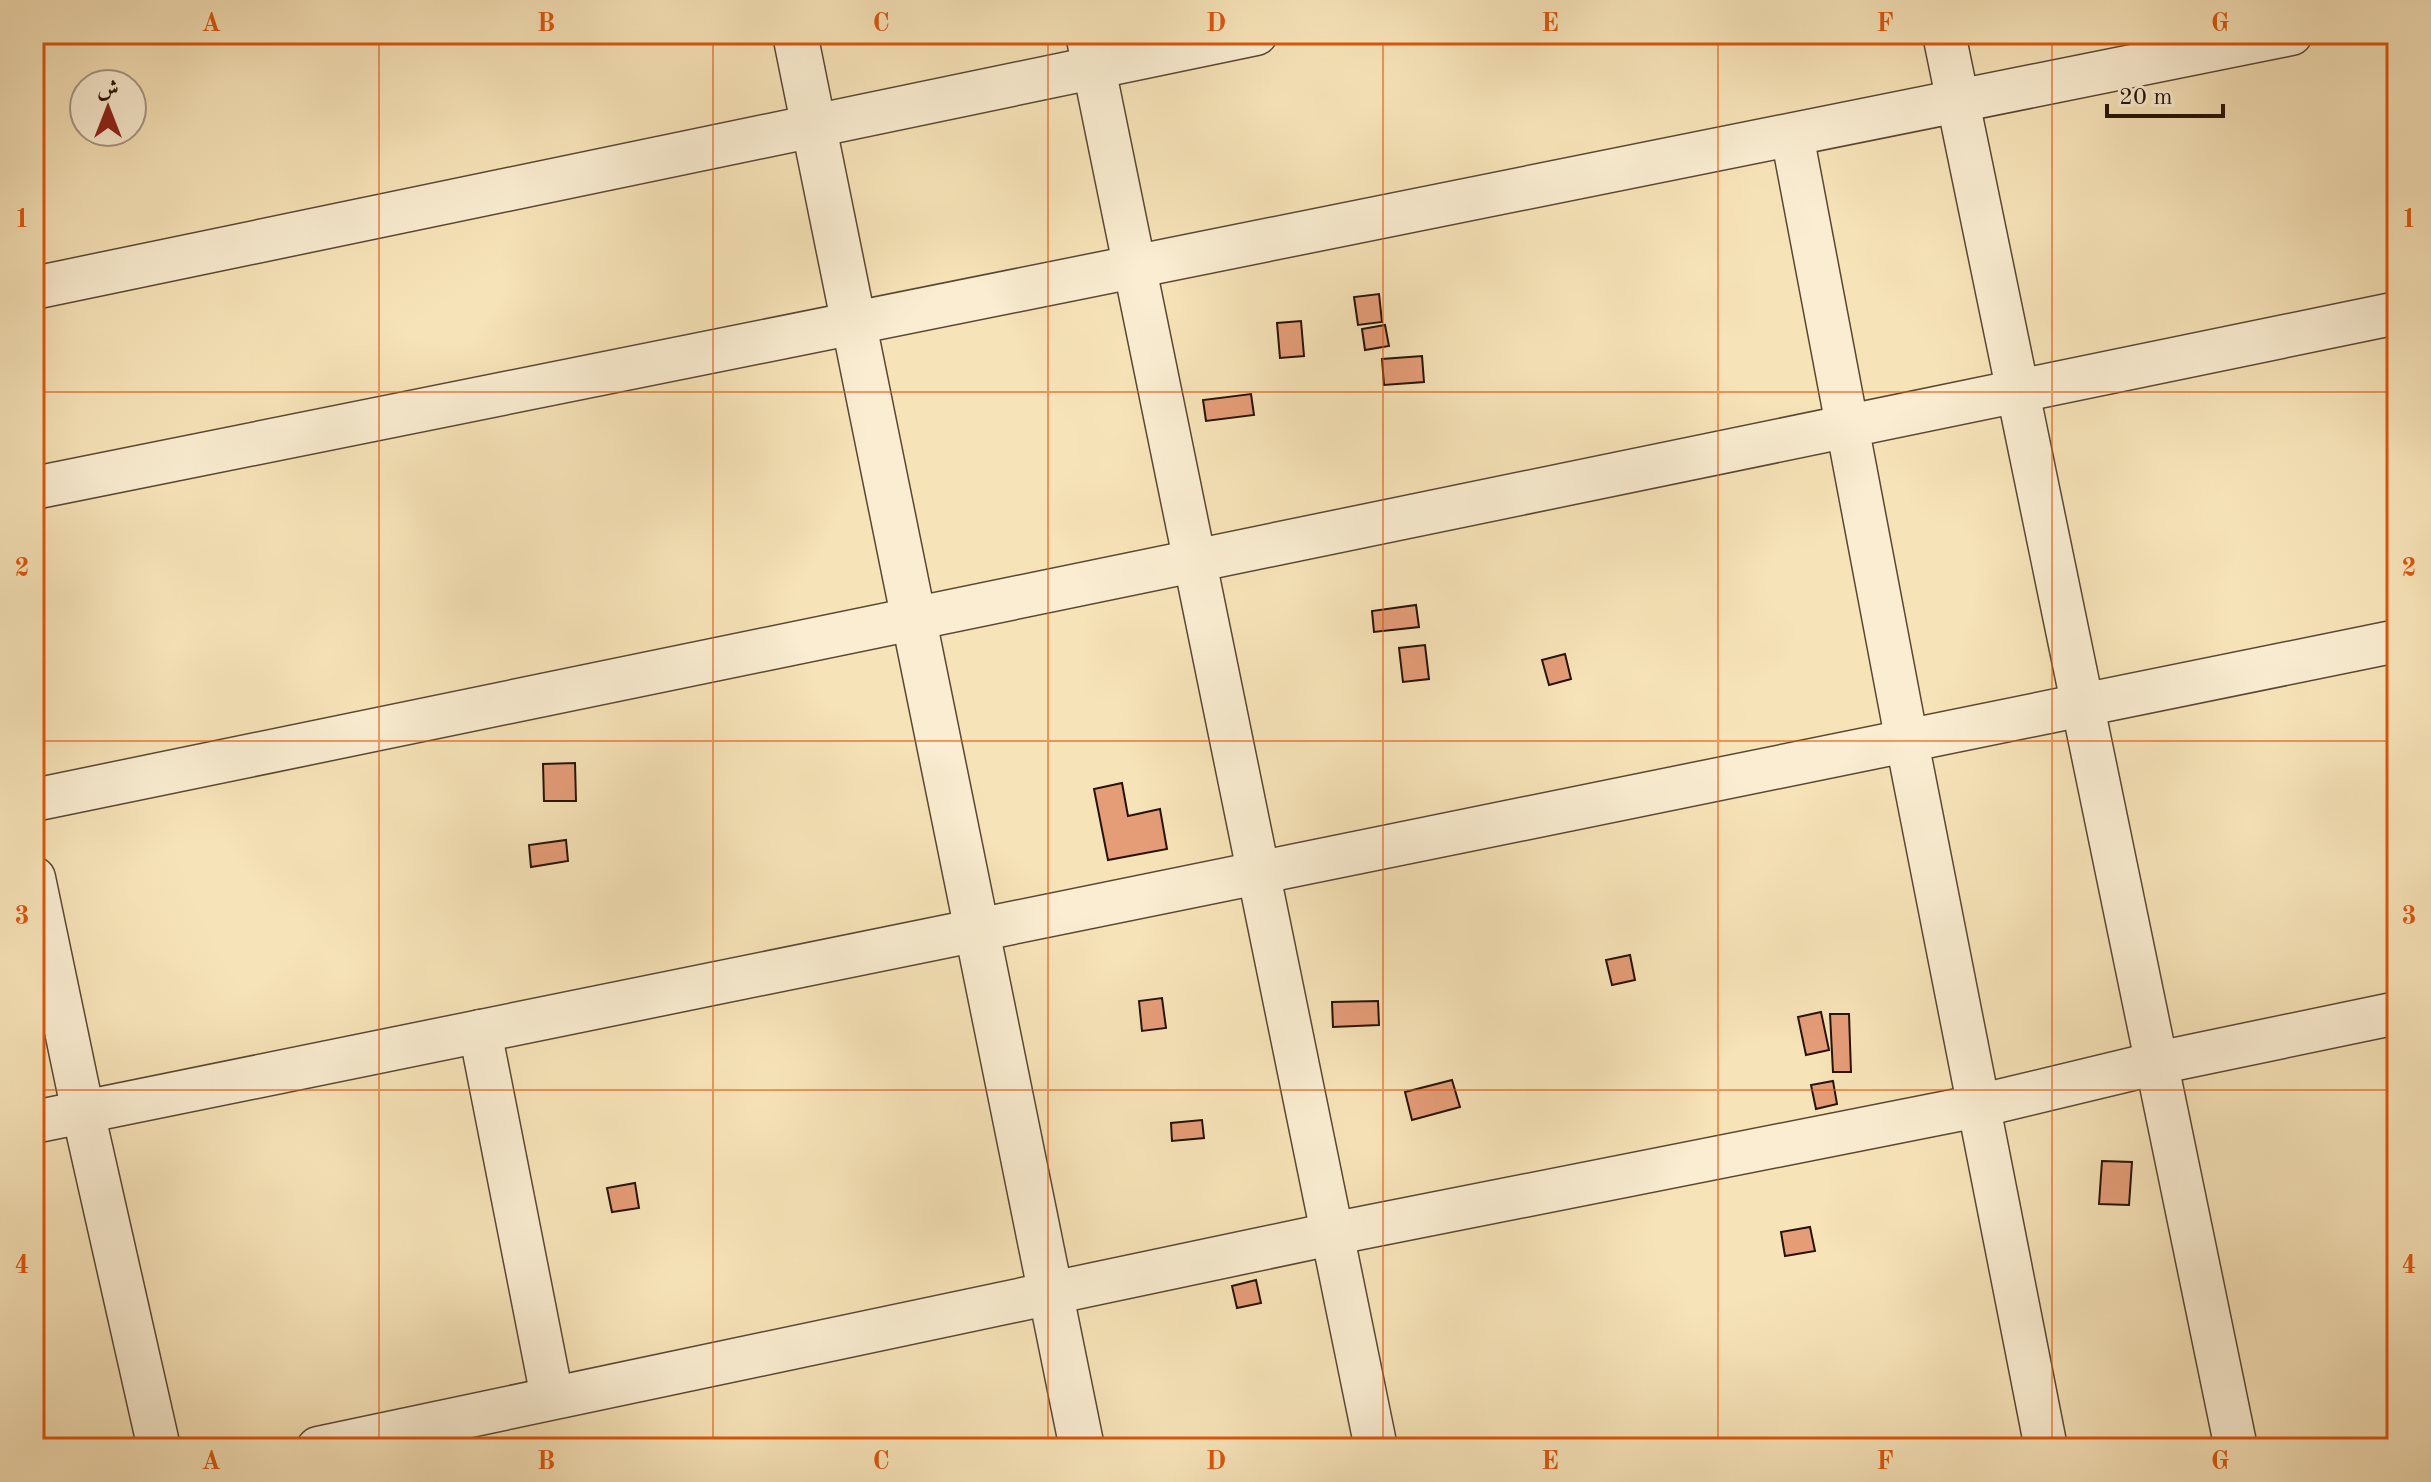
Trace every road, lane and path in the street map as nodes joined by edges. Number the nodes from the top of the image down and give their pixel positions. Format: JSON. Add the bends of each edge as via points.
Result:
{"nodes":[{"id":1,"x":795,"y":34,"type":"edge"},
{"id":2,"x":1256,"y":34,"type":"edge"},
{"id":3,"x":1944,"y":34,"type":"edge"},
{"id":4,"x":2291,"y":34,"type":"edge"},
{"id":5,"x":1090,"y":51,"type":"edge"},
{"id":6,"x":1958,"y":102,"type":"junction"},
{"id":7,"x":813,"y":125,"type":"junction"},
{"id":8,"x":1792,"y":135,"type":"junction"},
{"id":9,"x":1134,"y":267,"type":"junction"},
{"id":10,"x":34,"y":288,"type":"edge"},
{"id":11,"x":2397,"y":313,"type":"edge"},
{"id":12,"x":853,"y":323,"type":"junction"},
{"id":13,"x":2018,"y":391,"type":"junction"},
{"id":14,"x":1847,"y":427,"type":"junction"},
{"id":15,"x":34,"y":488,"type":"edge"},
{"id":16,"x":1194,"y":560,"type":"junction"},
{"id":17,"x":913,"y":618,"type":"junction"},
{"id":18,"x":2397,"y":641,"type":"edge"},
{"id":19,"x":2082,"y":706,"type":"junction"},
{"id":20,"x":1907,"y":742,"type":"junction"},
{"id":21,"x":34,"y":800,"type":"edge"},
{"id":22,"x":1258,"y":872,"type":"junction"},
{"id":23,"x":34,"y":878,"type":"edge"},
{"id":24,"x":977,"y":930,"type":"junction"},
{"id":25,"x":2397,"y":1013,"type":"edge"},
{"id":26,"x":480,"y":1031,"type":"junction"},
{"id":27,"x":2157,"y":1063,"type":"junction"},
{"id":28,"x":1978,"y":1106,"type":"junction"},
{"id":29,"x":83,"y":1112,"type":"junction"},
{"id":30,"x":34,"y":1122,"type":"edge"},
{"id":31,"x":1331,"y":1234,"type":"junction"},
{"id":32,"x":1051,"y":1294,"type":"junction"},
{"id":33,"x":552,"y":1397,"type":"junction"},
{"id":34,"x":159,"y":1448,"type":"edge"},
{"id":35,"x":318,"y":1448,"type":"edge"},
{"id":36,"x":1082,"y":1448,"type":"edge"},
{"id":37,"x":1376,"y":1448,"type":"edge"},
{"id":38,"x":2046,"y":1448,"type":"edge"},
{"id":39,"x":2236,"y":1448,"type":"edge"}],
"edges":[{"from":1,"to":7,"type":"street"},
{"from":2,"to":5,"type":"street"},
{"from":3,"to":6,"type":"street"},
{"from":4,"to":6,"type":"street"},
{"from":5,"to":7,"type":"street"},
{"from":5,"to":9,"type":"street"},
{"from":6,"to":8,"type":"street"},
{"from":6,"to":13,"type":"street"},
{"from":7,"to":10,"type":"street"},
{"from":7,"to":12,"type":"street"},
{"from":8,"to":9,"type":"street"},
{"from":8,"to":14,"type":"street"},
{"from":9,"to":12,"type":"street"},
{"from":9,"to":16,"type":"street"},
{"from":11,"to":13,"type":"street"},
{"from":12,"to":15,"type":"street"},
{"from":12,"to":17,"type":"street"},
{"from":13,"to":14,"type":"street"},
{"from":13,"to":19,"type":"street"},
{"from":14,"to":16,"type":"street"},
{"from":14,"to":20,"type":"street"},
{"from":16,"to":17,"type":"street"},
{"from":16,"to":22,"type":"street"},
{"from":17,"to":21,"type":"street"},
{"from":17,"to":24,"type":"street"},
{"from":18,"to":19,"type":"street"},
{"from":19,"to":20,"type":"street"},
{"from":19,"to":27,"type":"street"},
{"from":20,"to":22,"type":"street"},
{"from":20,"to":28,"type":"street"},
{"from":22,"to":24,"type":"street"},
{"from":22,"to":31,"type":"street"},
{"from":23,"to":29,"type":"street"},
{"from":24,"to":26,"type":"street"},
{"from":24,"to":32,"type":"street"},
{"from":25,"to":27,"type":"street"},
{"from":26,"to":29,"type":"street"},
{"from":26,"to":33,"type":"street"},
{"from":27,"to":28,"type":"street"},
{"from":27,"to":39,"type":"street"},
{"from":28,"to":31,"type":"street"},
{"from":28,"to":38,"type":"street"},
{"from":29,"to":30,"type":"street"},
{"from":29,"to":34,"type":"street"},
{"from":31,"to":32,"type":"street"},
{"from":31,"to":37,"type":"street"},
{"from":32,"to":33,"type":"street"},
{"from":32,"to":36,"type":"street"},
{"from":33,"to":35,"type":"street"}]}
